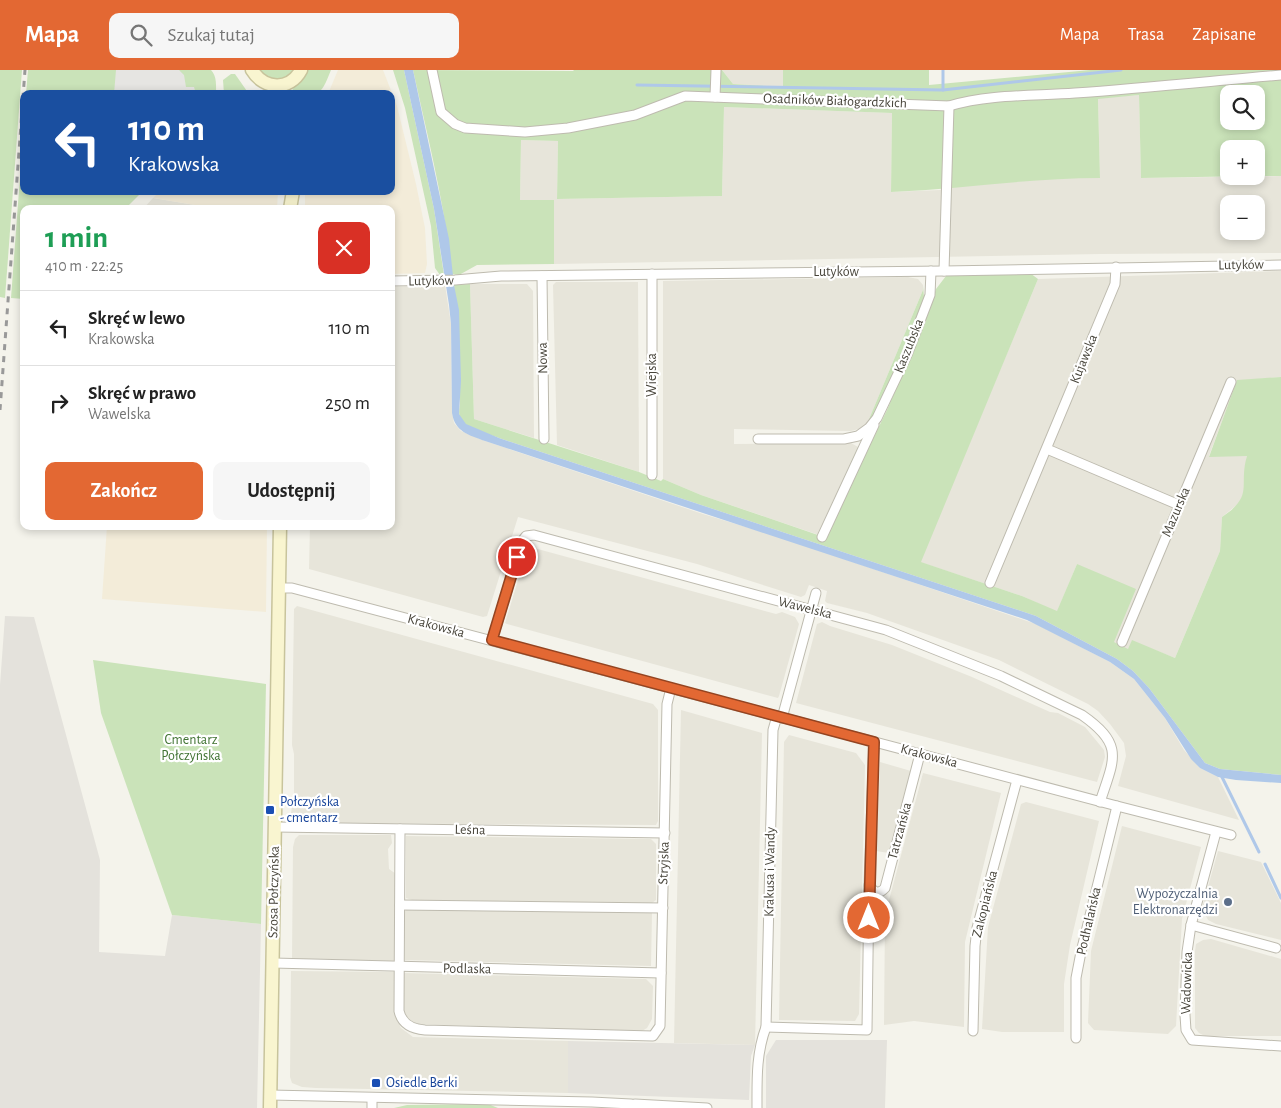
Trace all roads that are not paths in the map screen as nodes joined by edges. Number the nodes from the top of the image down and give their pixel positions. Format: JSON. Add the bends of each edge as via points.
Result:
{"nodes":[{"id":1,"x":301,"y":70,"type":"edge"},
{"id":2,"x":432,"y":70,"type":"edge"},
{"id":3,"x":716,"y":70,"type":"edge"},
{"id":4,"x":256,"y":74,"type":"edge"},
{"id":5,"x":1281,"y":75,"type":"edge"},
{"id":6,"x":287,"y":88,"type":"edge"},
{"id":7,"x":266,"y":90,"type":"edge"},
{"id":8,"x":716,"y":90,"type":"junction"},
{"id":9,"x":949,"y":106,"type":"junction"},
{"id":10,"x":1281,"y":265,"type":"edge"},
{"id":11,"x":1116,"y":267,"type":"junction"},
{"id":12,"x":931,"y":271,"type":"junction"},
{"id":13,"x":944,"y":271,"type":"junction"},
{"id":14,"x":652,"y":274,"type":"junction"},
{"id":15,"x":542,"y":276,"type":"junction"},
{"id":16,"x":395,"y":282,"type":"edge"},
{"id":17,"x":1231,"y":382,"type":"dead end"},
{"id":18,"x":877,"y":418,"type":"junction"},
{"id":19,"x":758,"y":439,"type":"dead end"},
{"id":20,"x":544,"y":440,"type":"dead end"},
{"id":21,"x":1047,"y":449,"type":"junction"},
{"id":22,"x":652,"y":475,"type":"dead end"},
{"id":23,"x":1179,"y":505,"type":"junction"},
{"id":24,"x":280,"y":530,"type":"edge"},
{"id":25,"x":822,"y":538,"type":"dead end"},
{"id":26,"x":990,"y":583,"type":"dead end"},
{"id":27,"x":279,"y":588,"type":"junction"},
{"id":28,"x":816,"y":593,"type":"dead end"},
{"id":29,"x":811,"y":610,"type":"junction"},
{"id":30,"x":492,"y":640,"type":"junction"},
{"id":31,"x":1122,"y":642,"type":"dead end"},
{"id":32,"x":670,"y":688,"type":"junction"},
{"id":33,"x":779,"y":717,"type":"junction"},
{"id":34,"x":874,"y":742,"type":"junction"},
{"id":35,"x":920,"y":754,"type":"junction"},
{"id":36,"x":1017,"y":780,"type":"junction"},
{"id":37,"x":1100,"y":802,"type":"junction"},
{"id":38,"x":1117,"y":806,"type":"junction"},
{"id":39,"x":275,"y":827,"type":"junction"},
{"id":40,"x":400,"y":829,"type":"junction"},
{"id":41,"x":665,"y":832,"type":"junction"},
{"id":42,"x":1216,"y":832,"type":"junction"},
{"id":43,"x":1231,"y":835,"type":"dead end"},
{"id":44,"x":869,"y":885,"type":"junction"},
{"id":45,"x":400,"y":905,"type":"junction"},
{"id":46,"x":663,"y":908,"type":"junction"},
{"id":47,"x":1191,"y":925,"type":"junction"},
{"id":48,"x":1276,"y":948,"type":"dead end"},
{"id":49,"x":273,"y":964,"type":"junction"},
{"id":50,"x":398,"y":967,"type":"junction"},
{"id":51,"x":661,"y":973,"type":"junction"},
{"id":52,"x":766,"y":1027,"type":"junction"},
{"id":53,"x":973,"y":1031,"type":"dead end"},
{"id":54,"x":1076,"y":1038,"type":"dead end"},
{"id":55,"x":1281,"y":1046,"type":"edge"},
{"id":56,"x":372,"y":1098,"type":"junction"},
{"id":57,"x":270,"y":1102,"type":"edge"},
{"id":58,"x":632,"y":1104,"type":"junction"},
{"id":59,"x":372,"y":1108,"type":"edge"},
{"id":60,"x":642,"y":1108,"type":"edge"},
{"id":61,"x":707,"y":1108,"type":"edge"},
{"id":62,"x":757,"y":1108,"type":"edge"}],
"edges":[{"from":1,"to":6,"type":"main road"},
{"from":2,"to":8,"type":"street","name":"Osadników Białogardzkich","via":[[441,112],[465,128],[525,132],[568,128],[634,115],[685,96]]},
{"from":3,"to":8,"type":"street"},
{"from":4,"to":6,"type":"main road","via":[[272,85]]},
{"from":4,"to":7,"type":"main road"},
{"from":5,"to":9,"type":"street","name":"Osadników Białogardzkich","via":[[1032,95]]},
{"from":8,"to":9,"type":"street","name":"Osadników Białogardzkich"},
{"from":9,"to":13,"type":"street"},
{"from":10,"to":11,"type":"street","name":"Lutyków"},
{"from":11,"to":13,"type":"street","name":"Lutyków"},
{"from":11,"to":21,"type":"street","name":"Kujawska","via":[[1115,284]]},
{"from":12,"to":13,"type":"street","name":"Lutyków"},
{"from":12,"to":14,"type":"street","name":"Lutyków"},
{"from":12,"to":18,"type":"street","name":"Kaszubska","via":[[930,295],[907,356]]},
{"from":14,"to":15,"type":"street","name":"Lutyków"},
{"from":14,"to":22,"type":"street","name":"Wiejska"},
{"from":15,"to":16,"type":"street","name":"Lutyków"},
{"from":15,"to":20,"type":"street","name":"Nowa"},
{"from":17,"to":23,"type":"street","name":"Mazurska"},
{"from":18,"to":19,"type":"street","name":"Kaszubska","via":[[858,436],[844,439]]},
{"from":18,"to":25,"type":"street","name":"Kaszubska"},
{"from":21,"to":23,"type":"street"},
{"from":21,"to":26,"type":"street","name":"Kujawska"},
{"from":23,"to":31,"type":"street","name":"Mazurska"},
{"from":24,"to":27,"type":"main road","name":"Szosa Połczyńska"},
{"from":27,"to":30,"type":"street","name":"Krakowska","via":[[292,588]]},
{"from":27,"to":39,"type":"main road","name":"Szosa Połczyńska"},
{"from":28,"to":29,"type":"street","name":"Krakusa i Wandy"},
{"from":29,"to":30,"type":"street","name":"Wawelska","via":[[534,535],[526,536],[522,541]]},
{"from":29,"to":33,"type":"street","name":"Krakusa i Wandy"},
{"from":29,"to":37,"type":"street","name":"Wawelska","via":[[886,630],[1001,676],[1082,715],[1105,737],[1113,750],[1113,762]]},
{"from":30,"to":32,"type":"street","name":"Krakowska"},
{"from":32,"to":33,"type":"street","name":"Krakowska"},
{"from":32,"to":41,"type":"street","name":"Stryjska"},
{"from":33,"to":34,"type":"street","name":"Krakowska"},
{"from":33,"to":52,"type":"street","name":"Krakusa i Wandy","via":[[773,730]]},
{"from":34,"to":35,"type":"street","name":"Krakowska"},
{"from":34,"to":44,"type":"street","name":"Tatrzańska"},
{"from":35,"to":36,"type":"street","name":"Krakowska"},
{"from":35,"to":44,"type":"street","name":"Tatrzańska","via":[[885,888],[875,892]]},
{"from":36,"to":37,"type":"street","name":"Krakowska"},
{"from":36,"to":53,"type":"street","name":"Zakopiańska","via":[[977,928]]},
{"from":37,"to":38,"type":"street","name":"Krakowska"},
{"from":38,"to":42,"type":"street","name":"Krakowska"},
{"from":38,"to":54,"type":"street","name":"Podhalańska","via":[[1076,978]]},
{"from":39,"to":40,"type":"street","name":"Leśna"},
{"from":39,"to":49,"type":"main road","name":"Szosa Połczyńska"},
{"from":40,"to":41,"type":"street","name":"Leśna"},
{"from":40,"to":45,"type":"street"},
{"from":41,"to":46,"type":"street","name":"Stryjska"},
{"from":42,"to":43,"type":"street","name":"Krakowska"},
{"from":42,"to":47,"type":"street","name":"Wadowicka"},
{"from":44,"to":52,"type":"street","name":"Tatrzańska","via":[[867,1030]]},
{"from":45,"to":46,"type":"street"},
{"from":45,"to":50,"type":"street"},
{"from":46,"to":51,"type":"street","name":"Stryjska"},
{"from":47,"to":48,"type":"street"},
{"from":47,"to":55,"type":"street","name":"Wadowicka","via":[[1184,990],[1186,1030],[1192,1040]]},
{"from":49,"to":50,"type":"street","name":"Podlaska"},
{"from":49,"to":57,"type":"main road","name":"Szosa Połczyńska"},
{"from":50,"to":51,"type":"street","name":"Podlaska"},
{"from":50,"to":51,"type":"street","name":"Stryjska","via":[[400,1015],[415,1029],[653,1036],[660,1026]]},
{"from":52,"to":62,"type":"street","name":"Krakusa i Wandy","via":[[758,1061]]},
{"from":56,"to":57,"type":"street"},
{"from":56,"to":58,"type":"street"},
{"from":56,"to":59,"type":"street"},
{"from":58,"to":60,"type":"street"},
{"from":58,"to":61,"type":"street"}]}
